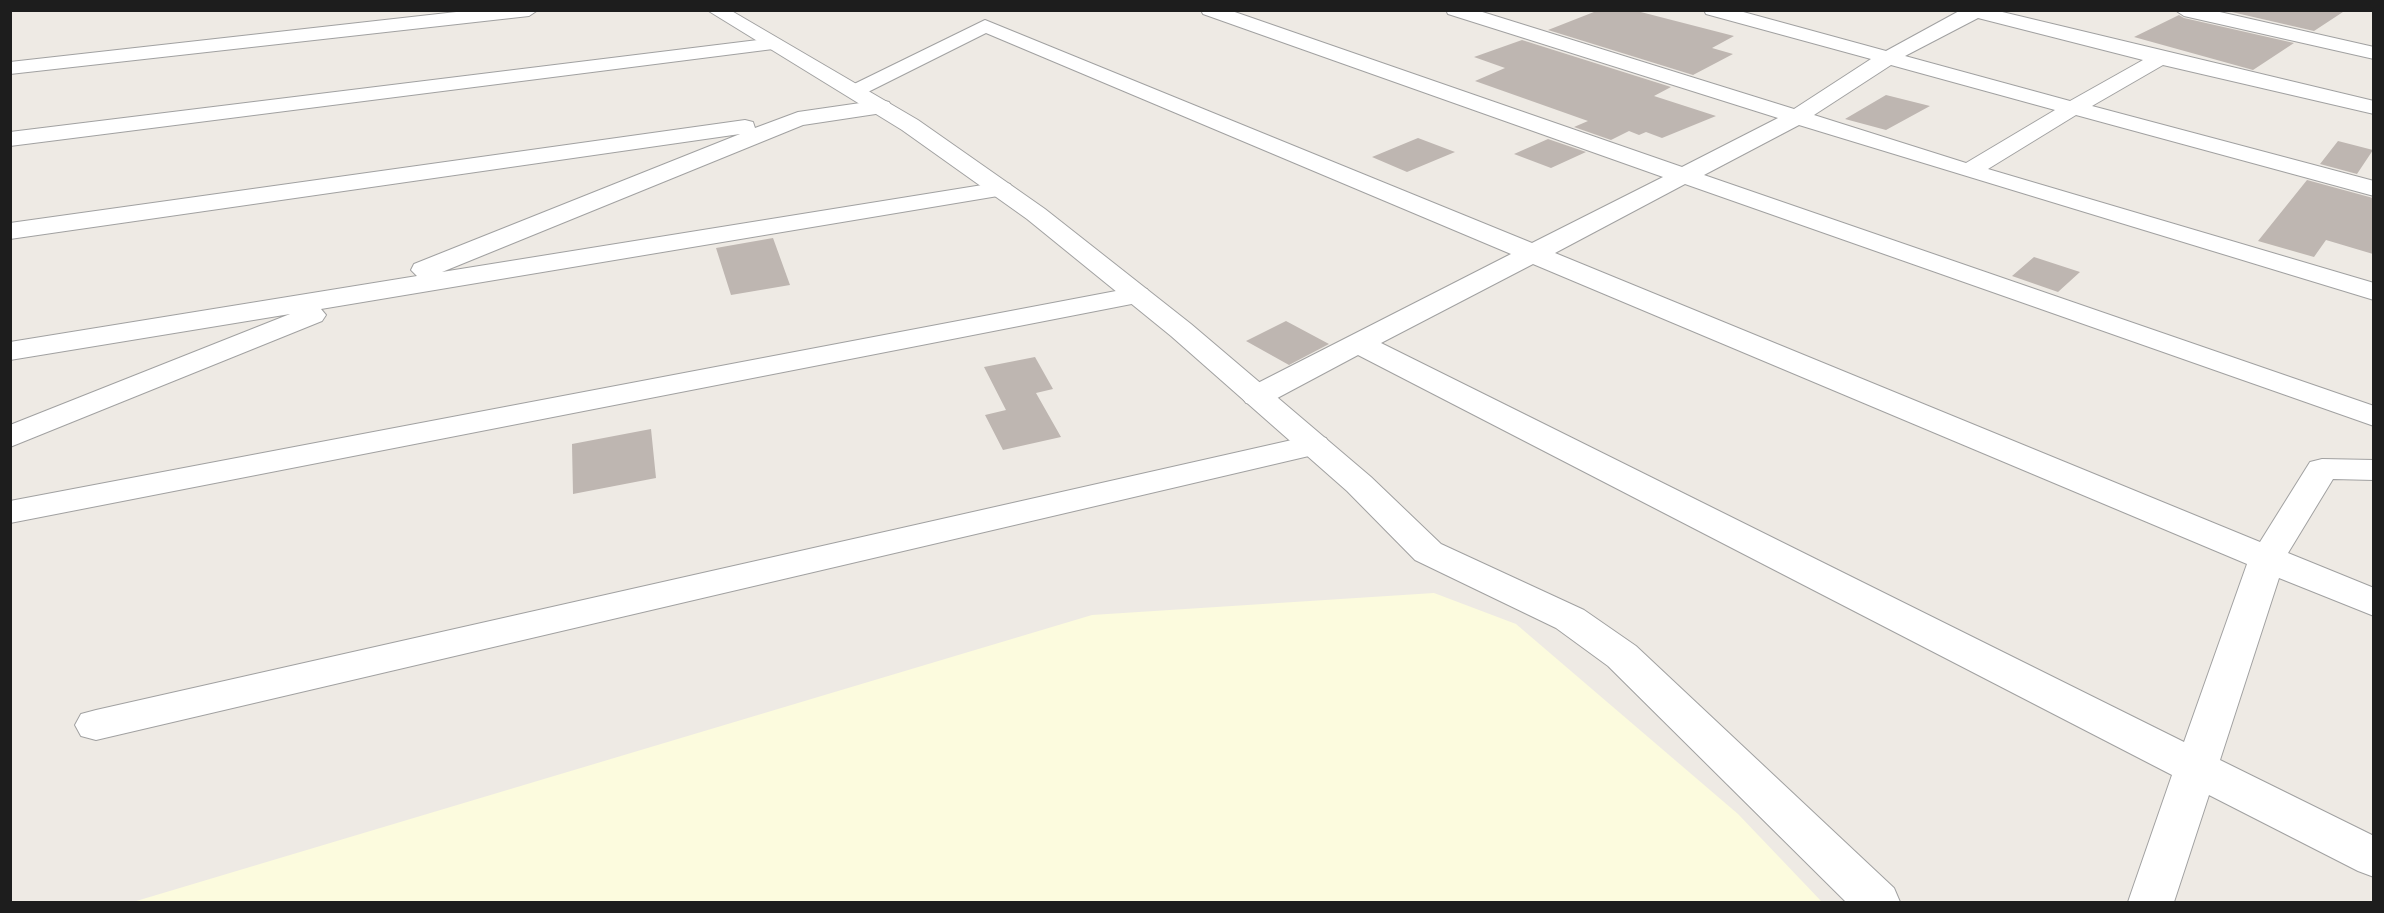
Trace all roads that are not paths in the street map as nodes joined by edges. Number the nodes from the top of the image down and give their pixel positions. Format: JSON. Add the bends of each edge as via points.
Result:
{"nodes":[{"id":1,"x":529,"y":10,"type":"edge"},
{"id":2,"x":716,"y":10,"type":"edge"},
{"id":3,"x":1210,"y":10,"type":"edge"},
{"id":4,"x":1455,"y":10,"type":"edge"},
{"id":5,"x":1713,"y":10,"type":"edge"},
{"id":6,"x":2184,"y":10,"type":"edge"},
{"id":7,"x":1972,"y":11,"type":"edge"},
{"id":8,"x":774,"y":44,"type":"junction"},
{"id":9,"x":2373,"y":53,"type":"edge"},
{"id":10,"x":1887,"y":58,"type":"junction"},
{"id":11,"x":2160,"y":58,"type":"junction"},
{"id":12,"x":10,"y":68,"type":"edge"},
{"id":13,"x":868,"y":99,"type":"junction"},
{"id":14,"x":2073,"y":108,"type":"junction"},
{"id":15,"x":2373,"y":108,"type":"edge"},
{"id":16,"x":1797,"y":117,"type":"junction"},
{"id":17,"x":798,"y":119,"type":"junction"},
{"id":18,"x":10,"y":139,"type":"edge"},
{"id":19,"x":1970,"y":171,"type":"junction"},
{"id":20,"x":1682,"y":175,"type":"junction"},
{"id":21,"x":1001,"y":189,"type":"junction"},
{"id":22,"x":2373,"y":189,"type":"edge"},
{"id":23,"x":10,"y":231,"type":"edge"},
{"id":24,"x":1532,"y":254,"type":"junction"},
{"id":25,"x":2373,"y":292,"type":"edge"},
{"id":26,"x":368,"y":293,"type":"junction"},
{"id":27,"x":1137,"y":295,"type":"junction"},
{"id":28,"x":1359,"y":344,"type":"junction"},
{"id":29,"x":10,"y":351,"type":"edge"},
{"id":30,"x":1257,"y":396,"type":"junction"},
{"id":31,"x":2373,"y":417,"type":"edge"},
{"id":32,"x":10,"y":437,"type":"edge"},
{"id":33,"x":1314,"y":445,"type":"junction"},
{"id":34,"x":2373,"y":470,"type":"edge"},
{"id":35,"x":10,"y":512,"type":"edge"},
{"id":36,"x":2267,"y":559,"type":"junction"},
{"id":37,"x":2373,"y":603,"type":"edge"},
{"id":38,"x":96,"y":725,"type":"dead end"},
{"id":39,"x":2196,"y":768,"type":"junction"},
{"id":40,"x":2373,"y":858,"type":"edge"},
{"id":41,"x":1878,"y":903,"type":"edge"},
{"id":42,"x":2151,"y":903,"type":"edge"}],
"edges":[{"from":1,"to":12,"type":"street"},
{"from":2,"to":8,"type":"street"},
{"from":3,"to":20,"type":"street"},
{"from":4,"to":16,"type":"street"},
{"from":5,"to":10,"type":"street"},
{"from":6,"to":9,"type":"street"},
{"from":7,"to":10,"type":"street"},
{"from":7,"to":11,"type":"street"},
{"from":8,"to":13,"type":"street"},
{"from":8,"to":18,"type":"street"},
{"from":10,"to":14,"type":"street"},
{"from":10,"to":16,"type":"street"},
{"from":11,"to":14,"type":"street"},
{"from":11,"to":15,"type":"street"},
{"from":13,"to":17,"type":"street"},
{"from":13,"to":21,"type":"street"},
{"from":13,"to":24,"type":"street","via":[[986,26]]},
{"from":14,"to":19,"type":"street"},
{"from":14,"to":22,"type":"street"},
{"from":16,"to":19,"type":"street"},
{"from":16,"to":20,"type":"street"},
{"from":17,"to":23,"type":"street"},
{"from":17,"to":26,"type":"street"},
{"from":19,"to":25,"type":"street"},
{"from":20,"to":24,"type":"street"},
{"from":20,"to":31,"type":"street"},
{"from":21,"to":26,"type":"street"},
{"from":21,"to":27,"type":"street"},
{"from":24,"to":28,"type":"street"},
{"from":24,"to":36,"type":"street"},
{"from":26,"to":29,"type":"street"},
{"from":26,"to":32,"type":"street"},
{"from":27,"to":30,"type":"street"},
{"from":27,"to":35,"type":"street"},
{"from":28,"to":30,"type":"street"},
{"from":28,"to":39,"type":"street"},
{"from":30,"to":33,"type":"street"},
{"from":33,"to":38,"type":"street"},
{"from":33,"to":41,"type":"street","via":[[1428,552],[1570,619],[1622,656]]},
{"from":34,"to":36,"type":"street","via":[[2322,469]]},
{"from":36,"to":37,"type":"street"},
{"from":36,"to":39,"type":"street"},
{"from":39,"to":40,"type":"street"},
{"from":39,"to":42,"type":"street"}]}
